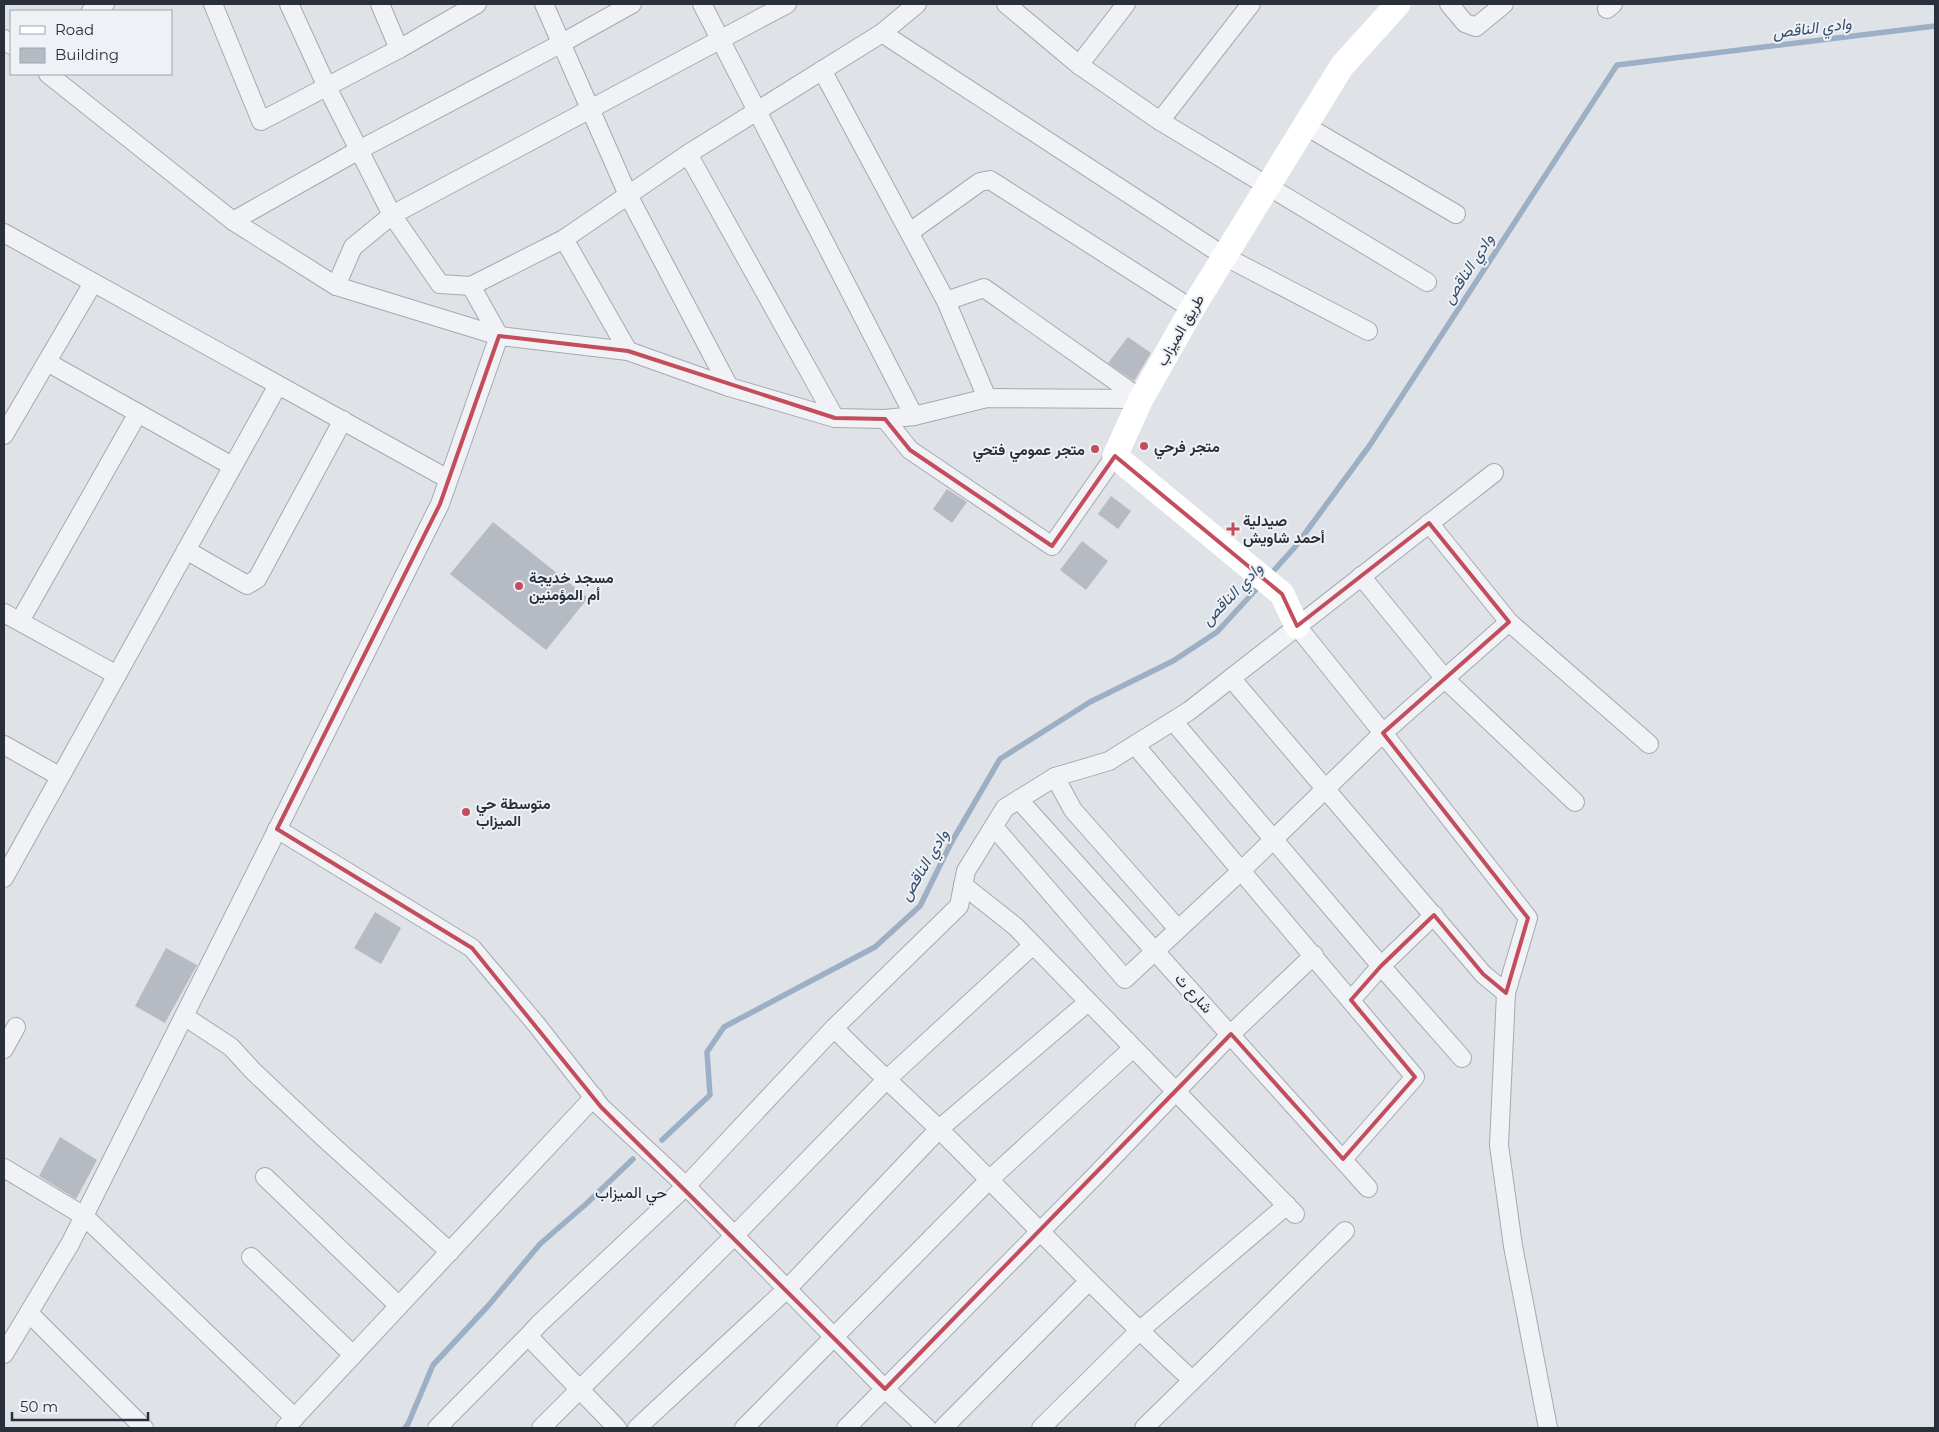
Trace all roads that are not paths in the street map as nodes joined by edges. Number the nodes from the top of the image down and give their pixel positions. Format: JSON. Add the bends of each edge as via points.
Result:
{"nodes":[{"id":1,"x":105,"y":4,"type":"edge"},
{"id":2,"x":213,"y":4,"type":"edge"},
{"id":3,"x":289,"y":4,"type":"edge"},
{"id":4,"x":380,"y":4,"type":"edge"},
{"id":5,"x":544,"y":4,"type":"edge"},
{"id":6,"x":632,"y":4,"type":"edge"},
{"id":7,"x":702,"y":4,"type":"edge"},
{"id":8,"x":787,"y":4,"type":"edge"},
{"id":9,"x":917,"y":4,"type":"edge"},
{"id":10,"x":1007,"y":4,"type":"edge"},
{"id":11,"x":1126,"y":4,"type":"edge"},
{"id":12,"x":1251,"y":4,"type":"edge"},
{"id":13,"x":1398,"y":4,"type":"edge"},
{"id":14,"x":1449,"y":4,"type":"edge"},
{"id":15,"x":1504,"y":4,"type":"edge"},
{"id":16,"x":468,"y":6,"type":"edge"},
{"id":17,"x":93,"y":10,"type":"edge"},
{"id":18,"x":882,"y":33,"type":"junction"},
{"id":19,"x":721,"y":39,"type":"junction"},
{"id":20,"x":562,"y":43,"type":"junction"},
{"id":21,"x":399,"y":49,"type":"junction"},
{"id":22,"x":1079,"y":66,"type":"junction"},
{"id":23,"x":822,"y":70,"type":"junction"},
{"id":24,"x":49,"y":75,"type":"edge"},
{"id":25,"x":327,"y":87,"type":"junction"},
{"id":26,"x":590,"y":109,"type":"junction"},
{"id":27,"x":759,"y":111,"type":"junction"},
{"id":28,"x":1160,"y":121,"type":"junction"},
{"id":29,"x":1306,"y":126,"type":"junction"},
{"id":30,"x":359,"y":150,"type":"junction"},
{"id":31,"x":688,"y":154,"type":"junction"},
{"id":32,"x":1268,"y":186,"type":"junction"},
{"id":33,"x":628,"y":194,"type":"junction"},
{"id":34,"x":1456,"y":214,"type":"dead end"},
{"id":35,"x":392,"y":215,"type":"junction"},
{"id":36,"x":233,"y":221,"type":"junction"},
{"id":37,"x":910,"y":232,"type":"junction"},
{"id":38,"x":4,"y":233,"type":"edge"},
{"id":39,"x":564,"y":239,"type":"junction"},
{"id":40,"x":1224,"y":256,"type":"junction"},
{"id":41,"x":1427,"y":282,"type":"dead end"},
{"id":42,"x":93,"y":283,"type":"junction"},
{"id":43,"x":336,"y":286,"type":"junction"},
{"id":44,"x":471,"y":286,"type":"junction"},
{"id":45,"x":946,"y":302,"type":"junction"},
{"id":46,"x":1192,"y":309,"type":"junction"},
{"id":47,"x":1368,"y":331,"type":"dead end"},
{"id":48,"x":499,"y":336,"type":"junction"},
{"id":49,"x":628,"y":352,"type":"junction"},
{"id":50,"x":47,"y":362,"type":"junction"},
{"id":51,"x":278,"y":385,"type":"junction"},
{"id":52,"x":729,"y":387,"type":"junction"},
{"id":53,"x":987,"y":398,"type":"junction"},
{"id":54,"x":1141,"y":398,"type":"junction"},
{"id":55,"x":138,"y":413,"type":"junction"},
{"id":56,"x":914,"y":416,"type":"junction"},
{"id":57,"x":835,"y":418,"type":"junction"},
{"id":58,"x":885,"y":419,"type":"junction"},
{"id":59,"x":343,"y":420,"type":"junction"},
{"id":60,"x":4,"y":435,"type":"edge"},
{"id":61,"x":1115,"y":456,"type":"junction"},
{"id":62,"x":232,"y":466,"type":"junction"},
{"id":63,"x":1494,"y":473,"type":"dead end"},
{"id":64,"x":448,"y":479,"type":"junction"},
{"id":65,"x":1429,"y":523,"type":"junction"},
{"id":66,"x":186,"y":550,"type":"junction"},
{"id":67,"x":1362,"y":576,"type":"junction"},
{"id":68,"x":4,"y":613,"type":"edge"},
{"id":69,"x":20,"y":621,"type":"junction"},
{"id":70,"x":1509,"y":622,"type":"junction"},
{"id":71,"x":1297,"y":626,"type":"junction"},
{"id":72,"x":117,"y":675,"type":"junction"},
{"id":73,"x":1231,"y":678,"type":"junction"},
{"id":74,"x":1445,"y":679,"type":"junction"},
{"id":75,"x":1173,"y":721,"type":"junction"},
{"id":76,"x":1383,"y":733,"type":"junction"},
{"id":77,"x":1649,"y":744,"type":"dead end"},
{"id":78,"x":4,"y":745,"type":"edge"},
{"id":79,"x":1135,"y":745,"type":"junction"},
{"id":80,"x":60,"y":776,"type":"junction"},
{"id":81,"x":1055,"y":777,"type":"junction"},
{"id":82,"x":1326,"y":788,"type":"junction"},
{"id":83,"x":1019,"y":800,"type":"junction"},
{"id":84,"x":1575,"y":802,"type":"dead end"},
{"id":85,"x":994,"y":827,"type":"junction"},
{"id":86,"x":277,"y":829,"type":"junction"},
{"id":87,"x":1273,"y":838,"type":"junction"},
{"id":88,"x":1242,"y":870,"type":"junction"},
{"id":89,"x":4,"y":878,"type":"edge"},
{"id":90,"x":963,"y":885,"type":"junction"},
{"id":91,"x":1434,"y":915,"type":"junction"},
{"id":92,"x":1178,"y":929,"type":"junction"},
{"id":93,"x":1033,"y":945,"type":"junction"},
{"id":94,"x":1155,"y":950,"type":"junction"},
{"id":95,"x":1314,"y":955,"type":"junction"},
{"id":96,"x":1381,"y":966,"type":"junction"},
{"id":97,"x":1506,"y":993,"type":"junction"},
{"id":98,"x":1351,"y":1000,"type":"junction"},
{"id":99,"x":1088,"y":1002,"type":"junction"},
{"id":100,"x":184,"y":1016,"type":"junction"},
{"id":101,"x":16,"y":1027,"type":"dead end"},
{"id":102,"x":834,"y":1028,"type":"junction"},
{"id":103,"x":1231,"y":1034,"type":"junction"},
{"id":104,"x":1134,"y":1048,"type":"junction"},
{"id":105,"x":4,"y":1049,"type":"edge"},
{"id":106,"x":1462,"y":1058,"type":"dead end"},
{"id":107,"x":886,"y":1080,"type":"junction"},
{"id":108,"x":1176,"y":1092,"type":"junction"},
{"id":109,"x":594,"y":1097,"type":"junction"},
{"id":110,"x":939,"y":1129,"type":"junction"},
{"id":111,"x":1342,"y":1159,"type":"junction"},
{"id":112,"x":4,"y":1168,"type":"edge"},
{"id":113,"x":266,"y":1177,"type":"dead end"},
{"id":114,"x":989,"y":1180,"type":"junction"},
{"id":115,"x":686,"y":1186,"type":"junction"},
{"id":116,"x":1368,"y":1188,"type":"dead end"},
{"id":117,"x":84,"y":1216,"type":"junction"},
{"id":118,"x":1039,"y":1232,"type":"junction"},
{"id":119,"x":1345,"y":1232,"type":"dead end"},
{"id":120,"x":734,"y":1236,"type":"junction"},
{"id":121,"x":450,"y":1252,"type":"junction"},
{"id":122,"x":251,"y":1256,"type":"dead end"},
{"id":123,"x":1089,"y":1281,"type":"junction"},
{"id":124,"x":788,"y":1288,"type":"junction"},
{"id":125,"x":399,"y":1306,"type":"junction"},
{"id":126,"x":29,"y":1312,"type":"junction"},
{"id":127,"x":1139,"y":1331,"type":"junction"},
{"id":128,"x":528,"y":1336,"type":"junction"},
{"id":129,"x":835,"y":1336,"type":"junction"},
{"id":130,"x":4,"y":1354,"type":"edge"},
{"id":131,"x":354,"y":1355,"type":"junction"},
{"id":132,"x":1192,"y":1380,"type":"junction"},
{"id":133,"x":885,"y":1389,"type":"junction"},
{"id":134,"x":580,"y":1390,"type":"junction"},
{"id":135,"x":290,"y":1423,"type":"edge"},
{"id":136,"x":144,"y":1428,"type":"edge"},
{"id":137,"x":437,"y":1428,"type":"edge"},
{"id":138,"x":541,"y":1428,"type":"edge"},
{"id":139,"x":617,"y":1428,"type":"edge"},
{"id":140,"x":637,"y":1428,"type":"edge"},
{"id":141,"x":744,"y":1428,"type":"edge"},
{"id":142,"x":846,"y":1428,"type":"edge"},
{"id":143,"x":927,"y":1428,"type":"edge"},
{"id":144,"x":942,"y":1428,"type":"edge"},
{"id":145,"x":1041,"y":1428,"type":"edge"},
{"id":146,"x":1144,"y":1428,"type":"edge"},
{"id":147,"x":1548,"y":1428,"type":"edge"}],
"edges":[{"from":1,"to":17,"type":"street"},
{"from":2,"to":25,"type":"street","via":[[260,121]]},
{"from":3,"to":25,"type":"street"},
{"from":4,"to":21,"type":"street"},
{"from":5,"to":20,"type":"street"},
{"from":6,"to":20,"type":"street"},
{"from":7,"to":19,"type":"street"},
{"from":8,"to":19,"type":"street"},
{"from":9,"to":18,"type":"street"},
{"from":10,"to":22,"type":"street"},
{"from":11,"to":22,"type":"street"},
{"from":12,"to":28,"type":"street"},
{"from":13,"to":29,"type":"street","name":"طريق الميزاب","via":[[1342,66]]},
{"from":14,"to":15,"type":"street","via":[[1464,23],[1476,27]]},
{"from":16,"to":21,"type":"street"},
{"from":18,"to":23,"type":"street"},
{"from":18,"to":40,"type":"street"},
{"from":19,"to":26,"type":"street"},
{"from":19,"to":27,"type":"street"},
{"from":20,"to":26,"type":"street"},
{"from":20,"to":30,"type":"street"},
{"from":21,"to":25,"type":"street"},
{"from":22,"to":28,"type":"street"},
{"from":23,"to":27,"type":"street"},
{"from":23,"to":37,"type":"street"},
{"from":24,"to":36,"type":"street"},
{"from":25,"to":30,"type":"street"},
{"from":26,"to":33,"type":"street"},
{"from":26,"to":35,"type":"street"},
{"from":27,"to":31,"type":"street"},
{"from":27,"to":56,"type":"street"},
{"from":28,"to":32,"type":"street"},
{"from":29,"to":32,"type":"street","name":"طريق الميزاب"},
{"from":29,"to":34,"type":"street"},
{"from":30,"to":35,"type":"street"},
{"from":30,"to":36,"type":"street"},
{"from":31,"to":33,"type":"street"},
{"from":31,"to":57,"type":"street"},
{"from":32,"to":40,"type":"street","name":"طريق الميزاب"},
{"from":32,"to":41,"type":"street"},
{"from":33,"to":39,"type":"street"},
{"from":33,"to":52,"type":"street"},
{"from":35,"to":43,"type":"street","via":[[353,247]]},
{"from":35,"to":44,"type":"street","via":[[440,284]]},
{"from":36,"to":43,"type":"street"},
{"from":37,"to":45,"type":"street"},
{"from":37,"to":46,"type":"street","via":[[980,182],[990,180]]},
{"from":38,"to":42,"type":"street"},
{"from":39,"to":44,"type":"street"},
{"from":39,"to":49,"type":"street"},
{"from":40,"to":46,"type":"street","name":"طريق الميزاب"},
{"from":40,"to":47,"type":"street"},
{"from":42,"to":50,"type":"street"},
{"from":42,"to":51,"type":"street"},
{"from":43,"to":48,"type":"street"},
{"from":44,"to":48,"type":"street"},
{"from":45,"to":53,"type":"street"},
{"from":45,"to":54,"type":"street","via":[[984,288]]},
{"from":46,"to":54,"type":"street","name":"طريق الميزاب"},
{"from":48,"to":49,"type":"street"},
{"from":48,"to":64,"type":"street"},
{"from":49,"to":52,"type":"street"},
{"from":50,"to":55,"type":"street"},
{"from":50,"to":60,"type":"street"},
{"from":51,"to":59,"type":"street"},
{"from":51,"to":62,"type":"street"},
{"from":52,"to":57,"type":"street"},
{"from":53,"to":54,"type":"street"},
{"from":53,"to":56,"type":"street"},
{"from":54,"to":61,"type":"street","name":"طريق الميزاب"},
{"from":55,"to":62,"type":"street"},
{"from":55,"to":69,"type":"street"},
{"from":56,"to":58,"type":"street"},
{"from":57,"to":58,"type":"street"},
{"from":58,"to":61,"type":"street","via":[[910,450],[1052,546]]},
{"from":59,"to":64,"type":"street"},
{"from":59,"to":66,"type":"street","via":[[257,579],[247,585]]},
{"from":61,"to":71,"type":"street","via":[[1282,594]]},
{"from":62,"to":66,"type":"street"},
{"from":63,"to":65,"type":"street"},
{"from":64,"to":86,"type":"street","via":[[440,504]]},
{"from":65,"to":67,"type":"street"},
{"from":65,"to":70,"type":"street"},
{"from":66,"to":72,"type":"street"},
{"from":67,"to":71,"type":"street"},
{"from":67,"to":74,"type":"street"},
{"from":68,"to":69,"type":"street"},
{"from":69,"to":72,"type":"street"},
{"from":70,"to":74,"type":"street"},
{"from":70,"to":77,"type":"street"},
{"from":71,"to":73,"type":"street"},
{"from":71,"to":76,"type":"street"},
{"from":72,"to":80,"type":"street"},
{"from":73,"to":75,"type":"street"},
{"from":73,"to":82,"type":"street"},
{"from":74,"to":76,"type":"street"},
{"from":74,"to":84,"type":"street"},
{"from":75,"to":79,"type":"street"},
{"from":75,"to":87,"type":"street"},
{"from":76,"to":82,"type":"street"},
{"from":76,"to":97,"type":"street","via":[[1528,918]]},
{"from":78,"to":80,"type":"street"},
{"from":79,"to":81,"type":"street","via":[[1109,761]]},
{"from":79,"to":88,"type":"street"},
{"from":80,"to":89,"type":"street"},
{"from":81,"to":83,"type":"street"},
{"from":81,"to":92,"type":"street","via":[[1073,810]]},
{"from":82,"to":87,"type":"street"},
{"from":82,"to":91,"type":"street"},
{"from":83,"to":85,"type":"street","via":[[1005,808]]},
{"from":83,"to":94,"type":"street","name":"شارع ث"},
{"from":85,"to":90,"type":"street","via":[[966,871]]},
{"from":85,"to":94,"type":"street","via":[[1125,979]]},
{"from":86,"to":100,"type":"street"},
{"from":86,"to":109,"type":"street","via":[[472,948]]},
{"from":87,"to":88,"type":"street"},
{"from":87,"to":96,"type":"street"},
{"from":88,"to":92,"type":"street"},
{"from":88,"to":95,"type":"street"},
{"from":90,"to":93,"type":"street","via":[[1016,927]]},
{"from":90,"to":102,"type":"street","via":[[959,906]]},
{"from":91,"to":96,"type":"street"},
{"from":91,"to":97,"type":"street","via":[[1483,974]]},
{"from":92,"to":94,"type":"street"},
{"from":93,"to":99,"type":"street"},
{"from":93,"to":107,"type":"street"},
{"from":94,"to":103,"type":"street","name":"شارع ث"},
{"from":95,"to":98,"type":"street"},
{"from":95,"to":103,"type":"street"},
{"from":96,"to":98,"type":"street"},
{"from":96,"to":106,"type":"street"},
{"from":97,"to":147,"type":"street","via":[[1499,1145],[1513,1246]]},
{"from":98,"to":111,"type":"street","via":[[1415,1077]]},
{"from":99,"to":104,"type":"street"},
{"from":99,"to":110,"type":"street"},
{"from":100,"to":117,"type":"street"},
{"from":100,"to":121,"type":"street","via":[[231,1047],[323,1137]]},
{"from":101,"to":105,"type":"street"},
{"from":102,"to":107,"type":"street"},
{"from":102,"to":115,"type":"street"},
{"from":103,"to":108,"type":"street"},
{"from":103,"to":111,"type":"street","name":"شارع ث"},
{"from":104,"to":108,"type":"street"},
{"from":104,"to":114,"type":"street"},
{"from":107,"to":110,"type":"street"},
{"from":107,"to":120,"type":"street"},
{"from":108,"to":118,"type":"street"},
{"from":108,"to":127,"type":"street","via":[[1291,1209]]},
{"from":109,"to":115,"type":"street"},
{"from":109,"to":121,"type":"street"},
{"from":110,"to":114,"type":"street"},
{"from":110,"to":124,"type":"street"},
{"from":111,"to":116,"type":"street","name":"شارع ث"},
{"from":112,"to":117,"type":"street"},
{"from":113,"to":125,"type":"street"},
{"from":114,"to":118,"type":"street"},
{"from":114,"to":129,"type":"street"},
{"from":115,"to":120,"type":"street"},
{"from":115,"to":128,"type":"street"},
{"from":117,"to":126,"type":"street"},
{"from":117,"to":135,"type":"street"},
{"from":118,"to":123,"type":"street"},
{"from":118,"to":133,"type":"street"},
{"from":119,"to":132,"type":"street"},
{"from":120,"to":124,"type":"street"},
{"from":120,"to":134,"type":"street"},
{"from":121,"to":125,"type":"street"},
{"from":122,"to":131,"type":"street"},
{"from":123,"to":127,"type":"street"},
{"from":123,"to":144,"type":"street"},
{"from":124,"to":129,"type":"street"},
{"from":124,"to":140,"type":"street"},
{"from":125,"to":131,"type":"street"},
{"from":126,"to":130,"type":"street"},
{"from":126,"to":136,"type":"street"},
{"from":127,"to":132,"type":"street"},
{"from":127,"to":145,"type":"street"},
{"from":128,"to":134,"type":"street"},
{"from":128,"to":137,"type":"street"},
{"from":129,"to":133,"type":"street"},
{"from":129,"to":141,"type":"street"},
{"from":131,"to":135,"type":"street"},
{"from":132,"to":146,"type":"street"},
{"from":133,"to":142,"type":"street"},
{"from":133,"to":143,"type":"street"},
{"from":134,"to":138,"type":"street"},
{"from":134,"to":139,"type":"street"}]}
